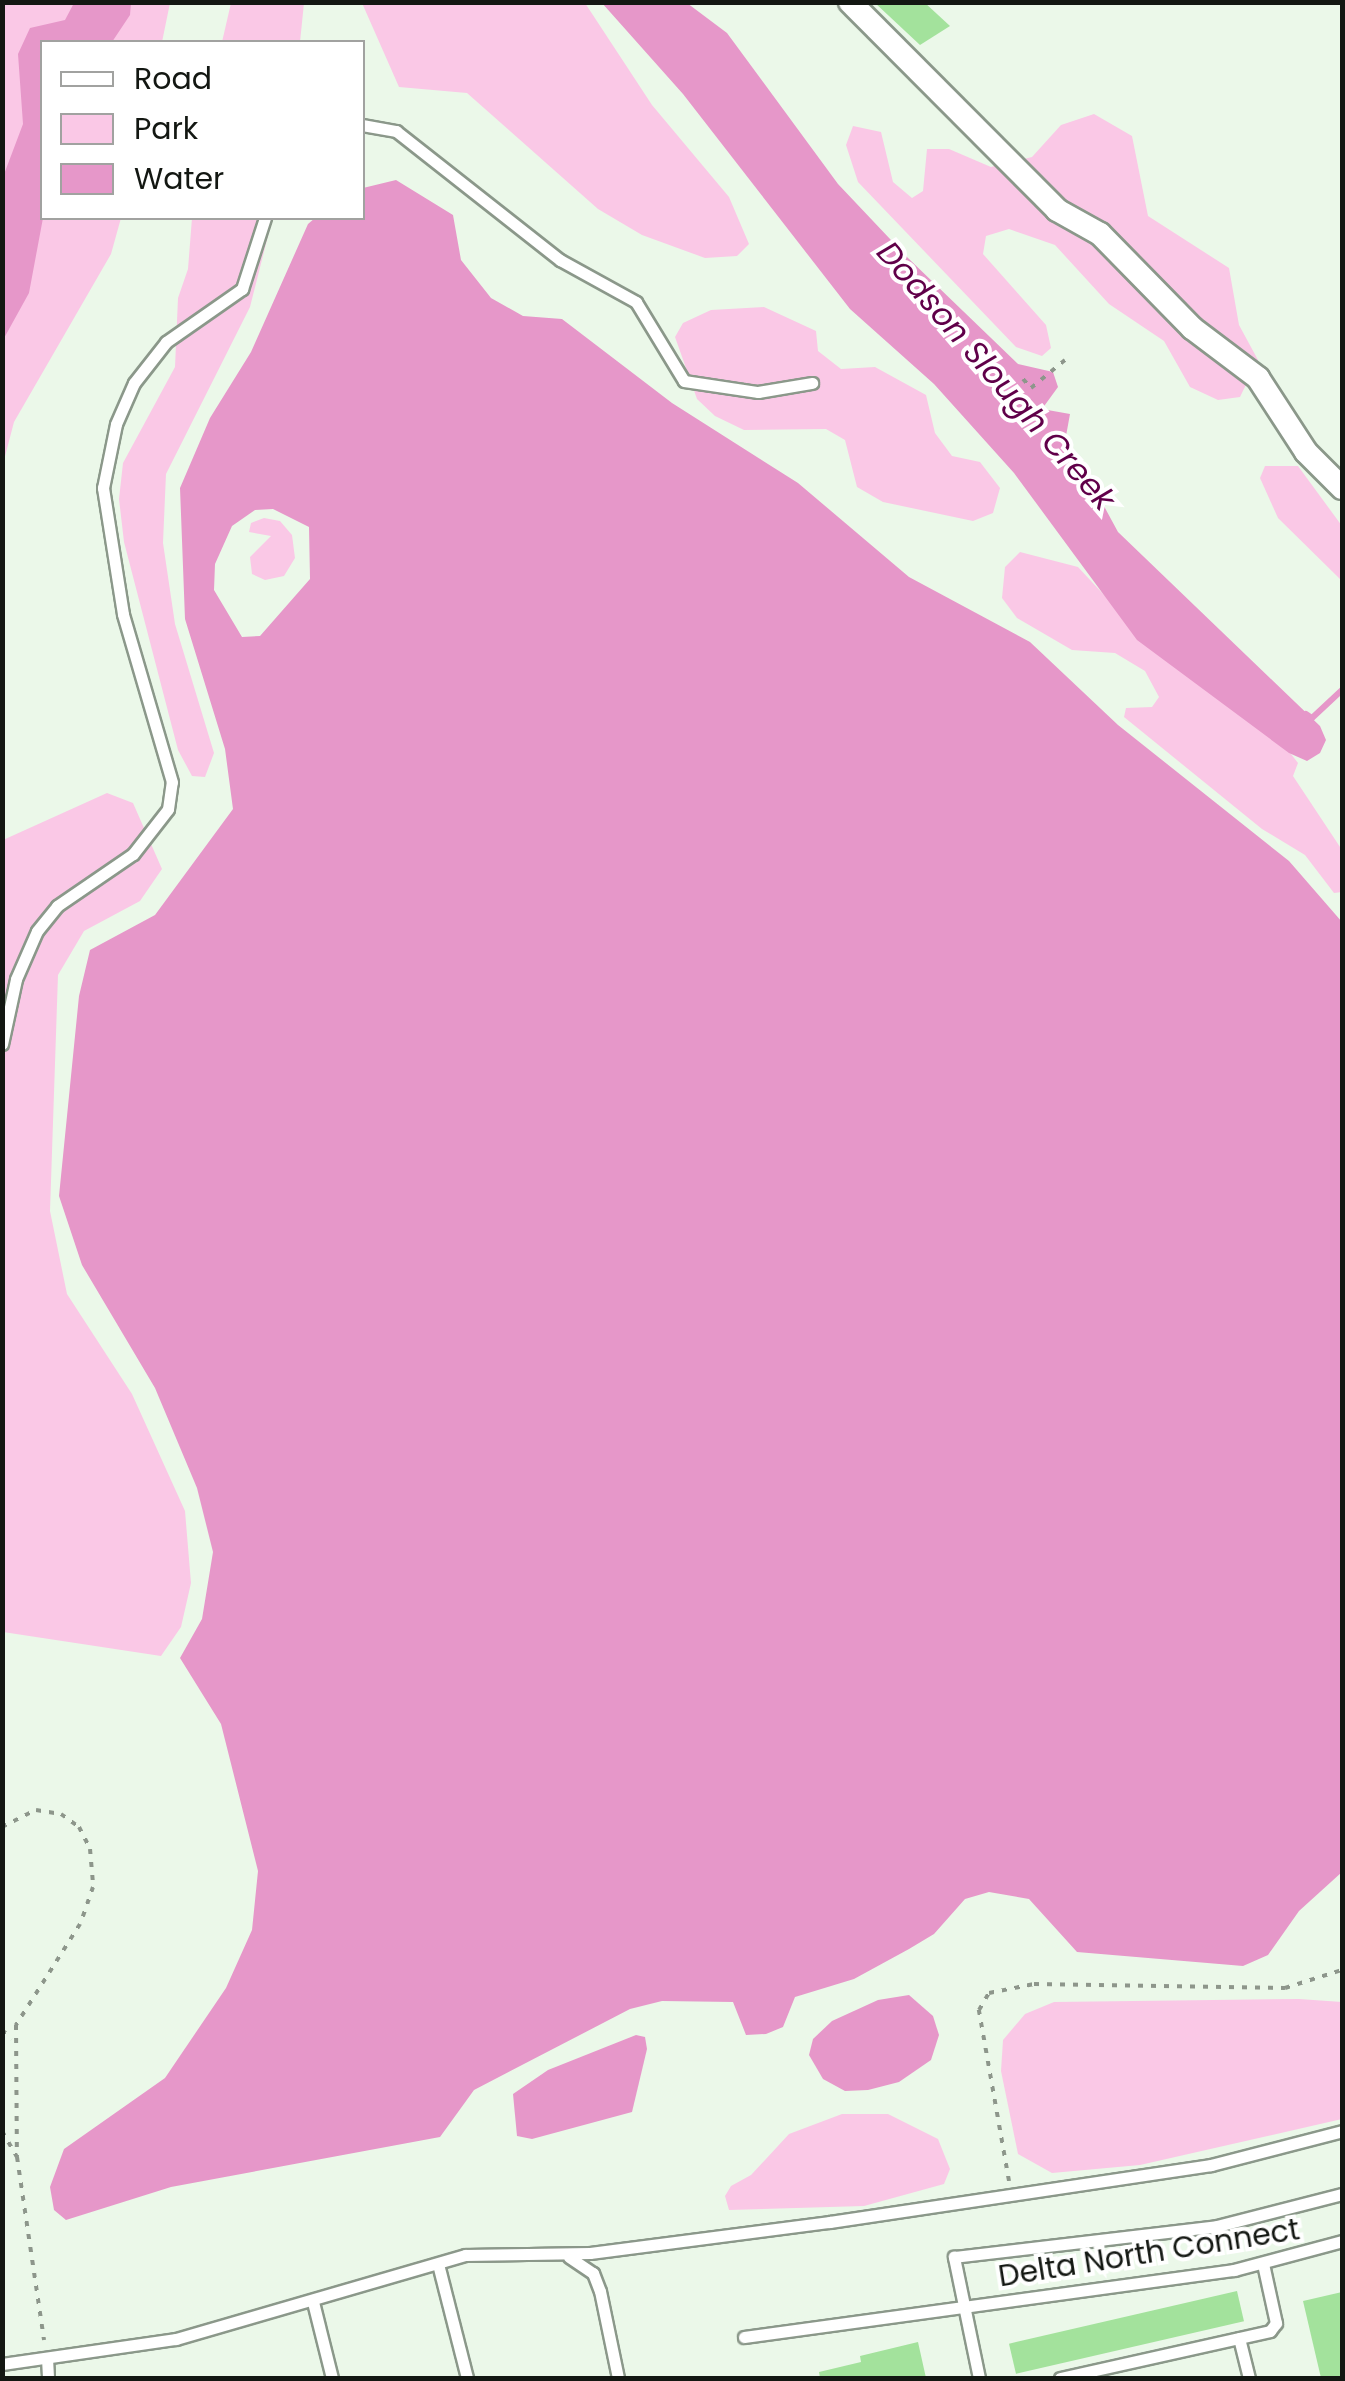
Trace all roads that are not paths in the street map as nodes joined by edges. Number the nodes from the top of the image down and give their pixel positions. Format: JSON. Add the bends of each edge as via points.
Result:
{"nodes":[{"id":1,"x":850,"y":2,"type":"edge"},
{"id":2,"x":365,"y":126,"type":"edge"},
{"id":3,"x":264,"y":220,"type":"edge"},
{"id":4,"x":812,"y":383,"type":"dead end"},
{"id":5,"x":1336,"y":481,"type":"edge"},
{"id":6,"x":2,"y":1044,"type":"edge"},
{"id":7,"x":1342,"y":2131,"type":"edge"},
{"id":8,"x":1342,"y":2194,"type":"edge"},
{"id":9,"x":1342,"y":2241,"type":"edge"},
{"id":10,"x":566,"y":2255,"type":"junction"},
{"id":11,"x":438,"y":2264,"type":"junction"},
{"id":12,"x":1263,"y":2264,"type":"junction"},
{"id":13,"x":313,"y":2302,"type":"junction"},
{"id":14,"x":962,"y":2308,"type":"junction"},
{"id":15,"x":744,"y":2338,"type":"dead end"},
{"id":16,"x":1239,"y":2338,"type":"junction"},
{"id":17,"x":46,"y":2358,"type":"junction"},
{"id":18,"x":2,"y":2364,"type":"edge"},
{"id":19,"x":48,"y":2378,"type":"edge"},
{"id":20,"x":332,"y":2378,"type":"edge"},
{"id":21,"x":467,"y":2378,"type":"edge"},
{"id":22,"x":618,"y":2378,"type":"edge"},
{"id":23,"x":979,"y":2378,"type":"edge"},
{"id":24,"x":1060,"y":2378,"type":"edge"},
{"id":25,"x":1249,"y":2378,"type":"edge"}],
"edges":[{"from":1,"to":5,"type":"street","via":[[1057,210],[1100,234],[1192,328],[1258,378],[1306,452]]},
{"from":2,"to":4,"type":"lane","via":[[396,131],[560,260],[636,302],[684,381],[758,392]]},
{"from":3,"to":6,"type":"lane","via":[[242,289],[166,342],[134,383],[116,424],[103,488],[124,614],[172,782],[168,809],[133,854],[57,906],[36,931],[16,979]]},
{"from":7,"to":10,"type":"lane","via":[[1211,2165]]},
{"from":8,"to":14,"type":"lane","via":[[1217,2226],[954,2257]]},
{"from":9,"to":12,"type":"lane","name":"Delta North Connect"},
{"from":10,"to":11,"type":"lane","via":[[506,2251]]},
{"from":10,"to":22,"type":"lane","via":[[585,2265],[600,2291]]},
{"from":11,"to":13,"type":"lane"},
{"from":11,"to":21,"type":"lane"},
{"from":12,"to":14,"type":"lane","name":"Delta North Connect"},
{"from":12,"to":16,"type":"lane","via":[[1276,2323]]},
{"from":13,"to":17,"type":"lane","via":[[161,2342]]},
{"from":13,"to":20,"type":"lane"},
{"from":14,"to":15,"type":"lane","name":"Delta North Connect"},
{"from":14,"to":23,"type":"lane"},
{"from":16,"to":24,"type":"lane"},
{"from":16,"to":25,"type":"lane"},
{"from":17,"to":18,"type":"lane"},
{"from":17,"to":19,"type":"lane"}]}
